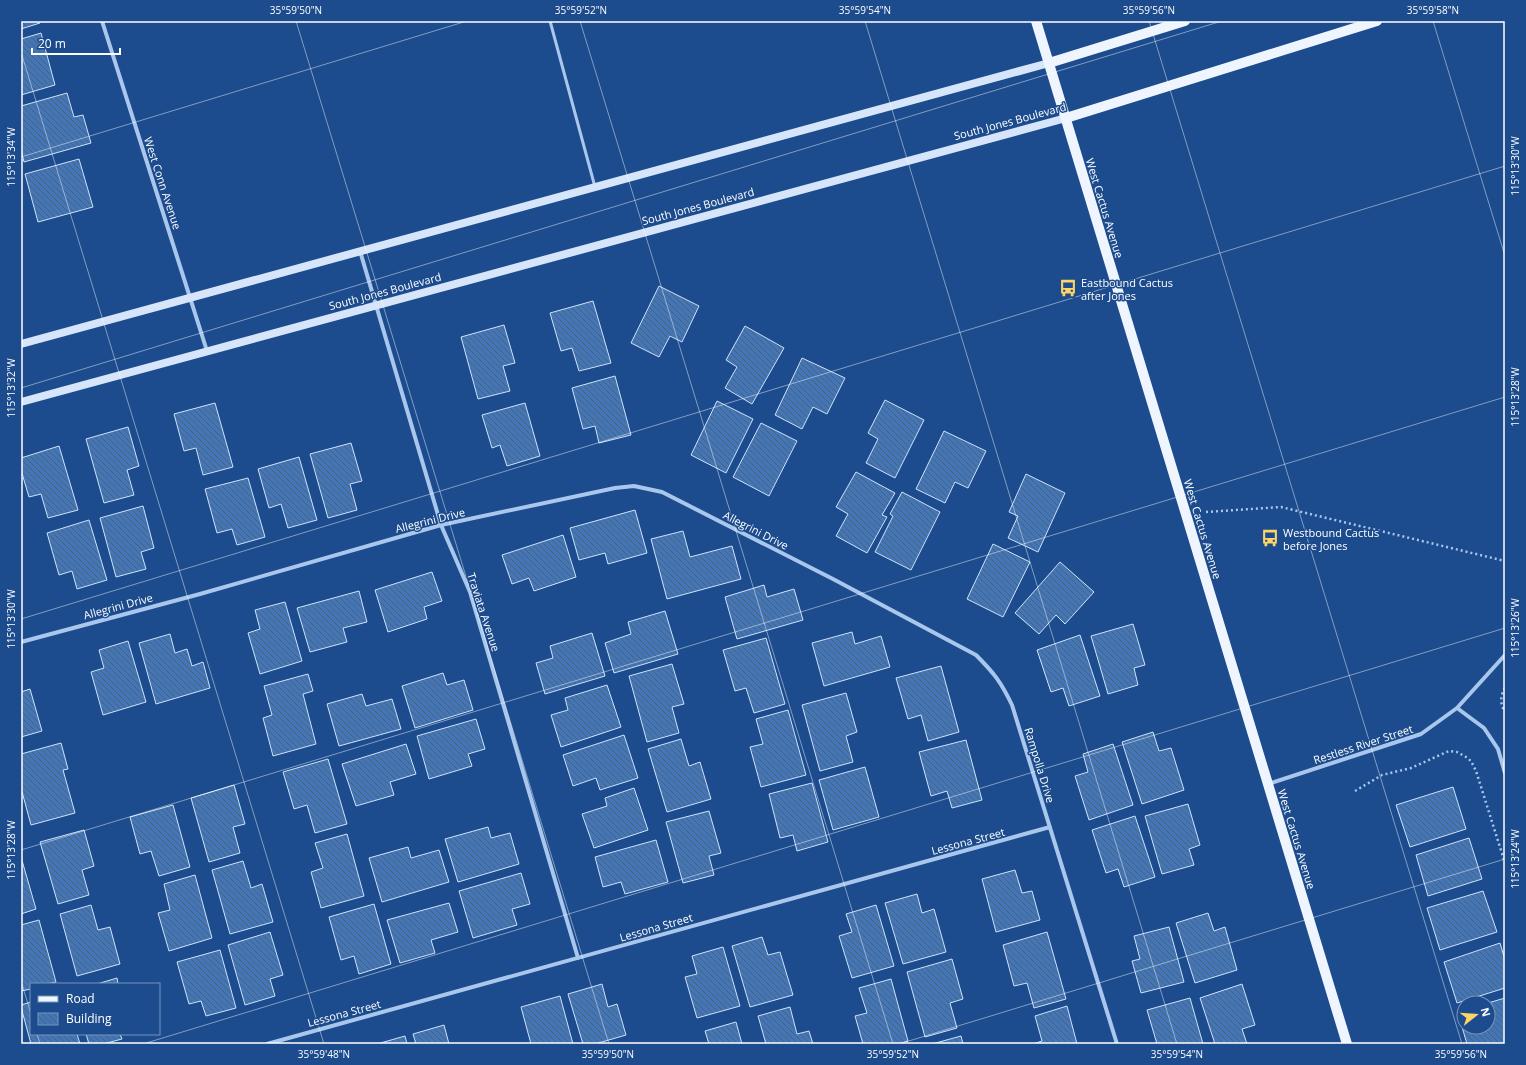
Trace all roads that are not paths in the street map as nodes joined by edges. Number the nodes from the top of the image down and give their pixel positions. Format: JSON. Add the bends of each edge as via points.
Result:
{"nodes":[{"id":1,"x":102,"y":21,"type":"edge"},
{"id":2,"x":550,"y":21,"type":"edge"},
{"id":3,"x":1036,"y":21,"type":"edge"},
{"id":4,"x":1184,"y":21,"type":"edge"},
{"id":5,"x":1377,"y":21,"type":"edge"},
{"id":6,"x":1049,"y":63,"type":"junction"},
{"id":7,"x":1066,"y":118,"type":"junction"},
{"id":8,"x":595,"y":187,"type":"junction"},
{"id":9,"x":360,"y":251,"type":"junction"},
{"id":10,"x":190,"y":297,"type":"junction"},
{"id":11,"x":376,"y":305,"type":"junction"},
{"id":12,"x":21,"y":344,"type":"edge"},
{"id":13,"x":207,"y":351,"type":"junction"},
{"id":14,"x":21,"y":402,"type":"edge"},
{"id":15,"x":441,"y":526,"type":"junction"},
{"id":16,"x":833,"y":579,"type":"joint"},
{"id":17,"x":21,"y":642,"type":"edge"},
{"id":18,"x":1505,"y":655,"type":"edge"},
{"id":19,"x":1457,"y":708,"type":"junction"},
{"id":20,"x":1505,"y":772,"type":"edge"},
{"id":21,"x":1268,"y":785,"type":"junction"},
{"id":22,"x":1050,"y":827,"type":"junction"},
{"id":23,"x":578,"y":958,"type":"junction"},
{"id":24,"x":267,"y":1044,"type":"edge"},
{"id":25,"x":1116,"y":1044,"type":"edge"},
{"id":26,"x":1347,"y":1044,"type":"edge"}],
"edges":[{"from":1,"to":10,"type":"street","name":"West Conn Avenue"},
{"from":2,"to":8,"type":"lane"},
{"from":3,"to":6,"type":"main road","name":"West Cactus Avenue"},
{"from":4,"to":6,"type":"main road"},
{"from":5,"to":7,"type":"main road","name":"South Jones Boulevard"},
{"from":6,"to":7,"type":"main road","name":"West Cactus Avenue"},
{"from":6,"to":8,"type":"main road"},
{"from":7,"to":11,"type":"main road","name":"South Jones Boulevard"},
{"from":7,"to":21,"type":"main road","name":"West Cactus Avenue"},
{"from":8,"to":9,"type":"main road"},
{"from":9,"to":10,"type":"main road"},
{"from":9,"to":11,"type":"street","name":"Traviata Avenue"},
{"from":10,"to":12,"type":"main road"},
{"from":10,"to":13,"type":"street","name":"West Conn Avenue"},
{"from":11,"to":13,"type":"main road","name":"South Jones Boulevard"},
{"from":11,"to":15,"type":"street","name":"Traviata Avenue"},
{"from":13,"to":14,"type":"main road","name":"South Jones Boulevard"},
{"from":15,"to":16,"type":"street","name":"Allegrini Drive","via":[[634,486],[662,492]]},
{"from":15,"to":17,"type":"street","name":"Allegrini Drive"},
{"from":15,"to":23,"type":"street","name":"Traviata Avenue","via":[[470,592]]},
{"from":16,"to":22,"type":"street","name":"Rampolla Drive","via":[[976,655],[990,669],[1003,685],[1012,705]]},
{"from":18,"to":19,"type":"street","name":"Restless River Street"},
{"from":19,"to":20,"type":"street","via":[[1484,728],[1498,749]]},
{"from":19,"to":21,"type":"street","name":"Restless River Street","via":[[1421,734]]},
{"from":21,"to":26,"type":"main road","name":"West Cactus Avenue"},
{"from":22,"to":23,"type":"street","name":"Lessona Street"},
{"from":22,"to":25,"type":"street","name":"Rampolla Drive"},
{"from":23,"to":24,"type":"street","name":"Lessona Street"}]}
